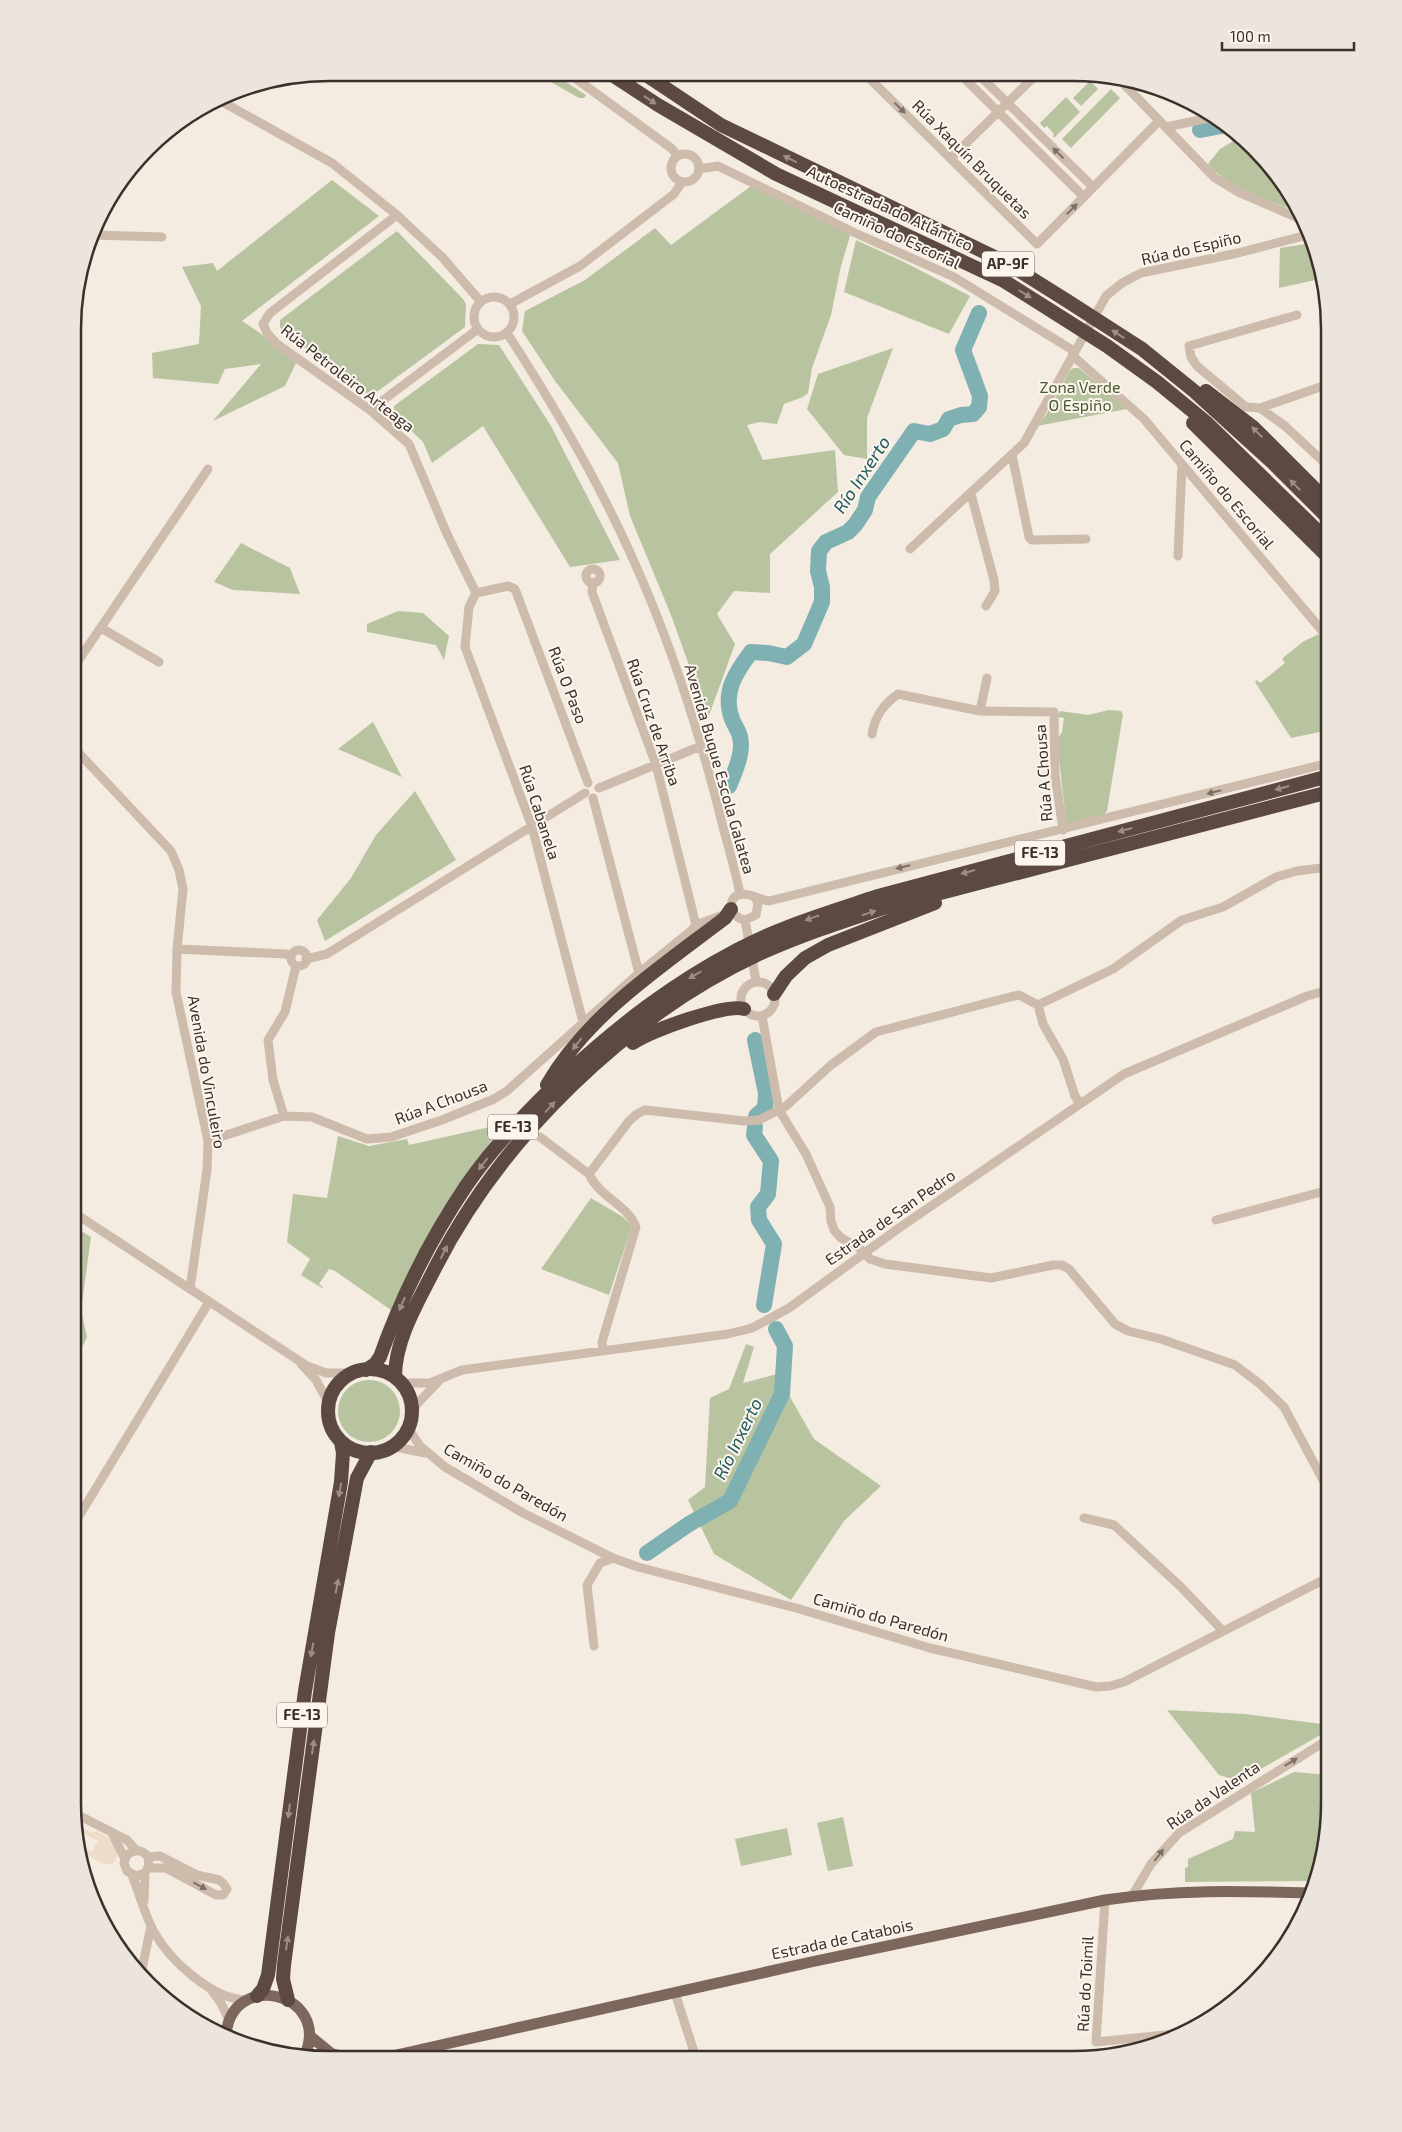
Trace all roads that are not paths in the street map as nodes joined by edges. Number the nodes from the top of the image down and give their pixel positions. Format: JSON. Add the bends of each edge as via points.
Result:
{"nodes":[{"id":1,"x":579,"y":81,"type":"edge"},
{"id":2,"x":621,"y":81,"type":"edge"},
{"id":3,"x":655,"y":81,"type":"edge"},
{"id":4,"x":872,"y":81,"type":"edge"},
{"id":5,"x":967,"y":81,"type":"edge"},
{"id":6,"x":985,"y":81,"type":"edge"},
{"id":7,"x":1029,"y":81,"type":"edge"},
{"id":8,"x":1127,"y":88,"type":"edge"},
{"id":9,"x":1007,"y":103,"type":"junction"},
{"id":10,"x":226,"y":104,"type":"edge"},
{"id":11,"x":998,"y":112,"type":"junction"},
{"id":12,"x":1204,"y":118,"type":"edge"},
{"id":13,"x":1162,"y":124,"type":"junction"},
{"id":14,"x":678,"y":156,"type":"junction"},
{"id":15,"x":951,"y":158,"type":"junction"},
{"id":16,"x":699,"y":169,"type":"junction"},
{"id":17,"x":682,"y":182,"type":"junction"},
{"id":18,"x":1093,"y":187,"type":"junction"},
{"id":19,"x":1084,"y":196,"type":"junction"},
{"id":20,"x":397,"y":215,"type":"junction"},
{"id":21,"x":1294,"y":217,"type":"edge"},
{"id":22,"x":100,"y":235,"type":"edge"},
{"id":23,"x":1303,"y":236,"type":"edge"},
{"id":24,"x":162,"y":237,"type":"dead end"},
{"id":25,"x":481,"y":302,"type":"junction"},
{"id":26,"x":510,"y":304,"type":"junction"},
{"id":27,"x":1297,"y":315,"type":"dead end"},
{"id":28,"x":478,"y":329,"type":"junction"},
{"id":29,"x":507,"y":333,"type":"junction"},
{"id":30,"x":1107,"y":346,"type":"junction"},
{"id":31,"x":1142,"y":349,"type":"junction"},
{"id":32,"x":1074,"y":351,"type":"junction"},
{"id":33,"x":1321,"y":387,"type":"edge"},
{"id":34,"x":1260,"y":408,"type":"junction"},
{"id":35,"x":370,"y":410,"type":"junction"},
{"id":36,"x":1012,"y":455,"type":"junction"},
{"id":37,"x":1321,"y":459,"type":"edge"},
{"id":38,"x":1182,"y":464,"type":"junction"},
{"id":39,"x":208,"y":470,"type":"dead end"},
{"id":40,"x":970,"y":494,"type":"junction"},
{"id":41,"x":1321,"y":495,"type":"edge"},
{"id":42,"x":1321,"y":511,"type":"edge"},
{"id":43,"x":1321,"y":534,"type":"edge"},
{"id":44,"x":1086,"y":539,"type":"dead end"},
{"id":45,"x":910,"y":549,"type":"dead end"},
{"id":46,"x":1321,"y":550,"type":"edge"},
{"id":47,"x":1178,"y":556,"type":"dead end"},
{"id":48,"x":593,"y":582,"type":"dead end"},
{"id":49,"x":476,"y":593,"type":"junction"},
{"id":50,"x":986,"y":606,"type":"dead end"},
{"id":51,"x":101,"y":628,"type":"junction"},
{"id":52,"x":1321,"y":629,"type":"edge"},
{"id":53,"x":81,"y":657,"type":"edge"},
{"id":54,"x":159,"y":662,"type":"dead end"},
{"id":55,"x":987,"y":678,"type":"dead end"},
{"id":56,"x":980,"y":711,"type":"junction"},
{"id":57,"x":872,"y":734,"type":"dead end"},
{"id":58,"x":701,"y":746,"type":"junction"},
{"id":59,"x":81,"y":755,"type":"edge"},
{"id":60,"x":656,"y":764,"type":"junction"},
{"id":61,"x":1321,"y":765,"type":"edge"},
{"id":62,"x":1321,"y":778,"type":"edge"},
{"id":63,"x":588,"y":783,"type":"junction"},
{"id":64,"x":599,"y":788,"type":"junction"},
{"id":65,"x":1321,"y":794,"type":"edge"},
{"id":66,"x":589,"y":795,"type":"junction"},
{"id":67,"x":532,"y":827,"type":"junction"},
{"id":68,"x":1062,"y":830,"type":"junction"},
{"id":69,"x":1321,"y":868,"type":"edge"},
{"id":70,"x":1003,"y":876,"type":"junction"},
{"id":71,"x":740,"y":894,"type":"junction"},
{"id":72,"x":755,"y":898,"type":"junction"},
{"id":73,"x":730,"y":911,"type":"junction"},
{"id":74,"x":745,"y":920,"type":"junction"},
{"id":75,"x":694,"y":928,"type":"junction"},
{"id":76,"x":756,"y":948,"type":"junction"},
{"id":77,"x":177,"y":949,"type":"junction"},
{"id":78,"x":291,"y":956,"type":"junction"},
{"id":79,"x":739,"y":956,"type":"junction"},
{"id":80,"x":306,"y":959,"type":"junction"},
{"id":81,"x":296,"y":966,"type":"junction"},
{"id":82,"x":639,"y":973,"type":"junction"},
{"id":83,"x":756,"y":982,"type":"junction"},
{"id":84,"x":1321,"y":992,"type":"edge"},
{"id":85,"x":774,"y":994,"type":"junction"},
{"id":86,"x":1038,"y":1005,"type":"junction"},
{"id":87,"x":744,"y":1009,"type":"junction"},
{"id":88,"x":762,"y":1016,"type":"junction"},
{"id":89,"x":583,"y":1022,"type":"junction"},
{"id":90,"x":575,"y":1082,"type":"junction"},
{"id":91,"x":537,"y":1102,"type":"junction"},
{"id":92,"x":1080,"y":1104,"type":"junction"},
{"id":93,"x":779,"y":1110,"type":"junction"},
{"id":94,"x":284,"y":1116,"type":"junction"},
{"id":95,"x":540,"y":1137,"type":"dead end"},
{"id":96,"x":208,"y":1141,"type":"junction"},
{"id":97,"x":589,"y":1174,"type":"junction"},
{"id":98,"x":1321,"y":1192,"type":"edge"},
{"id":99,"x":81,"y":1217,"type":"edge"},
{"id":100,"x":1216,"y":1220,"type":"dead end"},
{"id":101,"x":864,"y":1254,"type":"junction"},
{"id":102,"x":190,"y":1289,"type":"junction"},
{"id":103,"x":209,"y":1302,"type":"junction"},
{"id":104,"x":603,"y":1352,"type":"junction"},
{"id":105,"x":296,"y":1359,"type":"junction"},
{"id":106,"x":359,"y":1371,"type":"junction"},
{"id":107,"x":398,"y":1380,"type":"junction"},
{"id":108,"x":439,"y":1381,"type":"junction"},
{"id":109,"x":328,"y":1402,"type":"junction"},
{"id":110,"x":410,"y":1421,"type":"junction"},
{"id":111,"x":341,"y":1442,"type":"junction"},
{"id":112,"x":392,"y":1446,"type":"junction"},
{"id":113,"x":371,"y":1452,"type":"junction"},
{"id":114,"x":430,"y":1454,"type":"junction"},
{"id":115,"x":1321,"y":1472,"type":"edge"},
{"id":116,"x":81,"y":1513,"type":"edge"},
{"id":117,"x":1084,"y":1518,"type":"dead end"},
{"id":118,"x":613,"y":1558,"type":"junction"},
{"id":119,"x":1321,"y":1582,"type":"edge"},
{"id":120,"x":1223,"y":1631,"type":"junction"},
{"id":121,"x":594,"y":1646,"type":"dead end"},
{"id":122,"x":1321,"y":1744,"type":"edge"},
{"id":123,"x":82,"y":1817,"type":"edge"},
{"id":124,"x":112,"y":1833,"type":"junction"},
{"id":125,"x":136,"y":1850,"type":"junction"},
{"id":126,"x":148,"y":1857,"type":"junction"},
{"id":127,"x":125,"y":1859,"type":"junction"},
{"id":128,"x":147,"y":1870,"type":"junction"},
{"id":129,"x":132,"y":1875,"type":"junction"},
{"id":130,"x":1304,"y":1894,"type":"edge"},
{"id":131,"x":1132,"y":1896,"type":"junction"},
{"id":132,"x":1105,"y":1900,"type":"junction"},
{"id":133,"x":144,"y":1906,"type":"junction"},
{"id":134,"x":151,"y":1926,"type":"junction"},
{"id":135,"x":142,"y":1965,"type":"edge"},
{"id":136,"x":209,"y":1987,"type":"junction"},
{"id":137,"x":675,"y":1993,"type":"junction"},
{"id":138,"x":256,"y":1995,"type":"junction"},
{"id":139,"x":287,"y":1995,"type":"junction"},
{"id":140,"x":229,"y":2020,"type":"junction"},
{"id":141,"x":227,"y":2029,"type":"edge"},
{"id":142,"x":310,"y":2036,"type":"junction"},
{"id":143,"x":1152,"y":2038,"type":"edge"},
{"id":144,"x":306,"y":2050,"type":"edge"},
{"id":145,"x":328,"y":2051,"type":"edge"},
{"id":146,"x":414,"y":2051,"type":"edge"},
{"id":147,"x":694,"y":2051,"type":"edge"}],
"edges":[{"from":1,"to":14,"type":"street"},
{"from":2,"to":30,"type":"highway","name":"Autoestrada do Atlántico","number":"AP-9F","one_way":true,"via":[[776,174],[1004,282]]},
{"from":31,"to":3,"type":"highway","name":"Autoestrada do Atlántico","number":"AP-9F","one_way":true,"via":[[1007,263],[721,125]]},
{"from":4,"to":15,"type":"street","name":"Rúa Xaquín Bruquetas","one_way":true},
{"from":5,"to":11,"type":"street"},
{"from":6,"to":9,"type":"street"},
{"from":7,"to":9,"type":"street"},
{"from":8,"to":13,"type":"street"},
{"from":9,"to":11,"type":"street"},
{"from":18,"to":9,"type":"street","one_way":true},
{"from":10,"to":20,"type":"street","via":[[332,163]]},
{"from":11,"to":15,"type":"street"},
{"from":11,"to":19,"type":"street"},
{"from":12,"to":13,"type":"street"},
{"from":13,"to":18,"type":"street"},
{"from":13,"to":21,"type":"street","via":[[1222,183]]},
{"from":14,"to":16,"type":"street","via":[[693,156]]},
{"from":14,"to":17,"type":"street","via":[[671,169],[676,179]]},
{"from":15,"to":19,"type":"street","name":"Rúa Xaquín Bruquetas","one_way":true,"via":[[1037,244]]},
{"from":16,"to":17,"type":"street","via":[[694,179]]},
{"from":16,"to":32,"type":"street","name":"Camiño do Escorial","via":[[718,166],[954,277]]},
{"from":17,"to":26,"type":"street","via":[[674,194],[580,266]]},
{"from":18,"to":19,"type":"street"},
{"from":20,"to":25,"type":"street","via":[[444,258]]},
{"from":20,"to":35,"type":"street","name":"Rúa Petroleiro Arteaga","via":[[270,313],[263,324],[277,344]]},
{"from":22,"to":24,"type":"street"},
{"from":23,"to":32,"type":"street","name":"Rúa do Espiño","via":[[1141,273],[1106,296]]},
{"from":25,"to":26,"type":"street","via":[[496,297]]},
{"from":25,"to":28,"type":"street","via":[[474,318]]},
{"from":26,"to":29,"type":"street","via":[[514,322]]},
{"from":27,"to":34,"type":"street","via":[[1189,346],[1197,366],[1246,407]]},
{"from":28,"to":29,"type":"street","via":[[495,337]]},
{"from":28,"to":35,"type":"street"},
{"from":29,"to":58,"type":"street","name":"Avenida Buque Escola Galatea","via":[[551,402],[632,556],[682,685]]},
{"from":30,"to":43,"type":"highway","name":"Autoestrada do Atlántico","number":"AP-9F","via":[[1207,423]]},
{"from":30,"to":46,"type":"highway","via":[[1124,366],[1198,428]]},
{"from":41,"to":31,"type":"highway","one_way":true,"via":[[1253,428],[1181,372]]},
{"from":42,"to":31,"type":"highway","name":"Autoestrada do Atlántico","number":"AP-9F","one_way":true,"via":[[1194,391]]},
{"from":32,"to":36,"type":"street","name":"Rúa do Espiño","via":[[1024,443]]},
{"from":32,"to":38,"type":"street","name":"Camiño do Escorial","via":[[1144,419]]},
{"from":33,"to":34,"type":"street"},
{"from":34,"to":37,"type":"street"},
{"from":35,"to":49,"type":"street","name":"Rúa Petroleiro Arteaga","via":[[409,444]]},
{"from":36,"to":40,"type":"street","name":"Rúa do Espiño"},
{"from":36,"to":44,"type":"street","via":[[1032,540]]},
{"from":38,"to":47,"type":"street"},
{"from":38,"to":52,"type":"street","name":"Camiño do Escorial"},
{"from":39,"to":51,"type":"street"},
{"from":40,"to":45,"type":"street","name":"Rúa do Espiño"},
{"from":40,"to":50,"type":"street","via":[[994,580],[995,591]]},
{"from":48,"to":60,"type":"street","name":"Rúa Cruz de Arriba","via":[[592,592]]},
{"from":49,"to":63,"type":"street","name":"Rúa O Paso","via":[[508,586],[515,589]]},
{"from":49,"to":67,"type":"street","name":"Rúa Cabanela","via":[[468,614],[465,647]]},
{"from":51,"to":53,"type":"street"},
{"from":51,"to":54,"type":"street"},
{"from":55,"to":56,"type":"street"},
{"from":56,"to":57,"type":"street","name":"Rúa A Chousa","via":[[898,694],[885,703],[874,721]]},
{"from":56,"to":68,"type":"street","name":"Rúa A Chousa","via":[[1054,712]]},
{"from":58,"to":60,"type":"street"},
{"from":58,"to":71,"type":"street","name":"Avenida Buque Escola Galatea"},
{"from":59,"to":77,"type":"street","name":"Avenida do Vinculeiro","via":[[171,851],[183,889]]},
{"from":60,"to":64,"type":"street"},
{"from":60,"to":75,"type":"street","name":"Rúa Cruz de Arriba"},
{"from":61,"to":68,"type":"street","name":"Rúa A Chousa","one_way":true},
{"from":62,"to":76,"type":"highway","number":"FE-13","one_way":true,"via":[[878,896],[807,919]]},
{"from":63,"to":64,"type":"street","via":[[595,783]]},
{"from":63,"to":66,"type":"street","via":[[584,788]]},
{"from":64,"to":66,"type":"street","via":[[598,794]]},
{"from":65,"to":70,"type":"highway","number":"FE-13"},
{"from":66,"to":67,"type":"street"},
{"from":66,"to":82,"type":"street"},
{"from":67,"to":80,"type":"street","via":[[328,954]]},
{"from":67,"to":89,"type":"street","name":"Rúa Cabanela"},
{"from":68,"to":72,"type":"street","name":"Rúa A Chousa","one_way":true,"via":[[769,901]]},
{"from":69,"to":86,"type":"street","via":[[1276,876],[1223,907],[1182,920],[1114,969]]},
{"from":76,"to":70,"type":"highway","number":"FE-13","one_way":true,"via":[[883,908]]},
{"from":70,"to":85,"type":"highway","via":[[828,945],[804,958]]},
{"from":71,"to":72,"type":"street"},
{"from":71,"to":73,"type":"street","via":[[733,900]]},
{"from":72,"to":74,"type":"street","via":[[758,904],[756,915]]},
{"from":73,"to":74,"type":"street","via":[[735,917]]},
{"from":73,"to":75,"type":"street","name":"Rúa A Chousa"},
{"from":73,"to":91,"type":"highway","one_way":true,"via":[[610,1009],[578,1041]]},
{"from":74,"to":83,"type":"street"},
{"from":75,"to":82,"type":"street","name":"Rúa A Chousa"},
{"from":76,"to":79,"type":"highway","number":"FE-13"},
{"from":77,"to":78,"type":"street"},
{"from":77,"to":96,"type":"street","name":"Avenida do Vinculeiro","via":[[176,992]]},
{"from":78,"to":80,"type":"street","via":[[301,951]]},
{"from":78,"to":81,"type":"street"},
{"from":79,"to":90,"type":"highway","number":"FE-13","via":[[657,1015]]},
{"from":79,"to":91,"type":"highway","number":"FE-13","one_way":true,"via":[[688,978],[636,1014]]},
{"from":80,"to":81,"type":"street","via":[[303,965]]},
{"from":81,"to":94,"type":"street","via":[[285,1012],[268,1040],[273,1080]]},
{"from":82,"to":89,"type":"street","name":"Rúa A Chousa"},
{"from":83,"to":85,"type":"street","via":[[770,987]]},
{"from":83,"to":87,"type":"street","via":[[744,988],[741,995]]},
{"from":84,"to":92,"type":"street","name":"Estrada de San Pedro","via":[[1124,1074]]},
{"from":85,"to":88,"type":"street","via":[[773,1008]]},
{"from":86,"to":92,"type":"street","via":[[1043,1024],[1064,1059]]},
{"from":86,"to":93,"type":"street","via":[[1019,995],[876,1032]]},
{"from":87,"to":88,"type":"street","via":[[749,1014]]},
{"from":87,"to":90,"type":"highway","via":[[730,1008],[654,1031],[634,1042],[604,1067]]},
{"from":88,"to":93,"type":"street"},
{"from":89,"to":94,"type":"street","name":"Rúa A Chousa","via":[[500,1095],[391,1138],[366,1139],[312,1117]]},
{"from":107,"to":90,"type":"highway","number":"FE-13","one_way":true,"via":[[398,1348],[449,1242],[478,1195],[512,1151]]},
{"from":91,"to":106,"type":"highway","number":"FE-13","one_way":true,"via":[[466,1186],[408,1289],[380,1357],[375,1364]]},
{"from":92,"to":101,"type":"street","name":"Estrada de San Pedro"},
{"from":93,"to":97,"type":"street","via":[[759,1120],[744,1121],[644,1110],[629,1121]]},
{"from":93,"to":101,"type":"street","via":[[806,1154],[830,1207],[834,1230]]},
{"from":94,"to":96,"type":"street","name":"Rúa A Chousa"},
{"from":95,"to":97,"type":"street"},
{"from":96,"to":102,"type":"street","name":"Avenida do Vinculeiro","via":[[207,1170]]},
{"from":97,"to":104,"type":"street","via":[[607,1198],[632,1217],[636,1227],[602,1342]]},
{"from":98,"to":100,"type":"street"},
{"from":99,"to":102,"type":"street"},
{"from":101,"to":104,"type":"street","name":"Estrada de San Pedro","via":[[789,1308],[752,1328]]},
{"from":101,"to":115,"type":"street","via":[[885,1264],[991,1278],[1062,1265],[1083,1283],[1115,1324],[1235,1365],[1260,1384],[1284,1407]]},
{"from":102,"to":103,"type":"street"},
{"from":103,"to":105,"type":"street"},
{"from":103,"to":116,"type":"street"},
{"from":104,"to":108,"type":"street","name":"Estrada de San Pedro","via":[[462,1370]]},
{"from":105,"to":106,"type":"street","via":[[326,1373]]},
{"from":105,"to":109,"type":"street","via":[[316,1380]]},
{"from":106,"to":107,"type":"highway","via":[[384,1372]]},
{"from":106,"to":109,"type":"highway","number":"FE-13","via":[[337,1384]]},
{"from":107,"to":108,"type":"street","via":[[414,1384]]},
{"from":107,"to":110,"type":"highway","number":"FE-13","via":[[411,1404]]},
{"from":108,"to":110,"type":"street","via":[[417,1404]]},
{"from":109,"to":111,"type":"highway","number":"FE-13","via":[[330,1425]]},
{"from":110,"to":112,"type":"highway","via":[[400,1440]]},
{"from":110,"to":114,"type":"street","name":"Camiño do Paredón","via":[[413,1436]]},
{"from":111,"to":113,"type":"highway","via":[[358,1451]]},
{"from":111,"to":138,"type":"highway","number":"FE-13","one_way":true,"via":[[342,1482],[305,1691],[268,1974]]},
{"from":112,"to":113,"type":"highway"},
{"from":112,"to":114,"type":"street"},
{"from":139,"to":113,"type":"highway","number":"FE-13","one_way":true,"via":[[284,1965],[328,1633],[357,1478]]},
{"from":114,"to":118,"type":"street","name":"Camiño do Paredón","via":[[445,1467],[523,1513]]},
{"from":117,"to":120,"type":"street","via":[[1114,1525]]},
{"from":118,"to":120,"type":"street","name":"Camiño do Paredón","via":[[930,1648],[1096,1687],[1124,1682]]},
{"from":118,"to":121,"type":"street","via":[[600,1563],[587,1585]]},
{"from":119,"to":120,"type":"street","name":"Camiño do Paredón"},
{"from":131,"to":122,"type":"street","name":"Rúa da Valenta","one_way":true,"via":[[1152,1864],[1179,1833]]},
{"from":123,"to":124,"type":"street"},
{"from":124,"to":125,"type":"street","via":[[128,1840]]},
{"from":124,"to":127,"type":"street"},
{"from":125,"to":126,"type":"street"},
{"from":125,"to":127,"type":"street"},
{"from":126,"to":128,"type":"street"},
{"from":128,"to":126,"type":"street","one_way":true,"via":[[166,1868],[216,1895],[226,1892],[226,1885],[215,1878],[197,1875],[160,1856]]},
{"from":127,"to":129,"type":"street","via":[[125,1867]]},
{"from":128,"to":129,"type":"street"},
{"from":128,"to":133,"type":"street"},
{"from":129,"to":133,"type":"street"},
{"from":130,"to":131,"type":"main road","name":"Estrada de Catabois","via":[[1212,1891]]},
{"from":131,"to":132,"type":"main road","name":"Estrada de Catabois"},
{"from":132,"to":137,"type":"main road","name":"Estrada de Catabois"},
{"from":132,"to":143,"type":"street","name":"Rúa do Toimil","via":[[1096,2042]]},
{"from":133,"to":134,"type":"street"},
{"from":134,"to":135,"type":"street"},
{"from":134,"to":136,"type":"street","via":[[168,1952]]},
{"from":136,"to":138,"type":"street","via":[[228,1997]]},
{"from":136,"to":140,"type":"street"},
{"from":137,"to":146,"type":"main road","name":"Estrada de Catabois"},
{"from":137,"to":147,"type":"street"},
{"from":138,"to":139,"type":"main road"},
{"from":138,"to":140,"type":"main road","via":[[236,2008]]},
{"from":139,"to":142,"type":"main road","via":[[302,2012]]},
{"from":140,"to":141,"type":"main road"},
{"from":142,"to":144,"type":"main road"},
{"from":142,"to":145,"type":"main road"}]}
